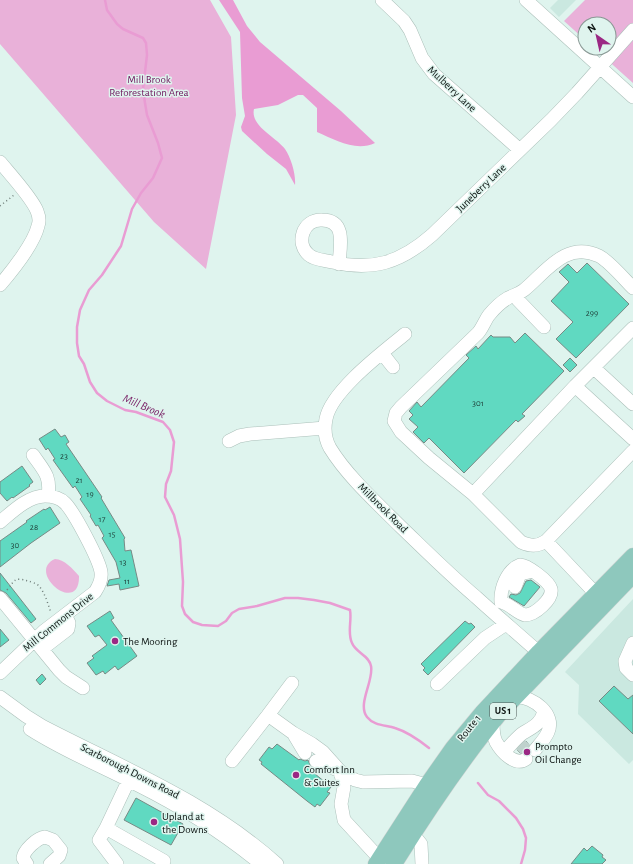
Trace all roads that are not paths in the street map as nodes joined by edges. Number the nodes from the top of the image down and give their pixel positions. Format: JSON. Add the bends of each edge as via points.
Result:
{"nodes":[{"id":1,"x":382,"y":0,"type":"edge"},
{"id":2,"x":526,"y":0,"type":"edge"},
{"id":3,"x":633,"y":30,"type":"edge"},
{"id":4,"x":600,"y":68,"type":"junction"},
{"id":5,"x":633,"y":97,"type":"edge"},
{"id":6,"x":520,"y":150,"type":"junction"},
{"id":7,"x":0,"y":162,"type":"edge"},
{"id":8,"x":339,"y":264,"type":"dead end"},
{"id":9,"x":0,"y":284,"type":"edge"},
{"id":10,"x":633,"y":288,"type":"edge"},
{"id":11,"x":515,"y":295,"type":"junction"},
{"id":12,"x":544,"y":327,"type":"dead end"},
{"id":13,"x":633,"y":328,"type":"edge"},
{"id":14,"x":405,"y":334,"type":"dead end"},
{"id":15,"x":382,"y":353,"type":"junction"},
{"id":16,"x":393,"y":367,"type":"dead end"},
{"id":17,"x":594,"y":368,"type":"junction"},
{"id":18,"x":575,"y":386,"type":"junction"},
{"id":19,"x":633,"y":404,"type":"edge"},
{"id":20,"x":325,"y":428,"type":"junction"},
{"id":21,"x":633,"y":439,"type":"edge"},
{"id":22,"x":229,"y":440,"type":"dead end"},
{"id":23,"x":633,"y":451,"type":"edge"},
{"id":24,"x":33,"y":455,"type":"dead end"},
{"id":25,"x":473,"y":494,"type":"junction"},
{"id":26,"x":48,"y":496,"type":"junction"},
{"id":27,"x":0,"y":522,"type":"edge"},
{"id":28,"x":546,"y":541,"type":"junction"},
{"id":29,"x":633,"y":556,"type":"edge"},
{"id":30,"x":529,"y":572,"type":"junction"},
{"id":31,"x":633,"y":575,"type":"edge"},
{"id":32,"x":596,"y":594,"type":"junction"},
{"id":33,"x":1,"y":596,"type":"edge"},
{"id":34,"x":550,"y":598,"type":"junction"},
{"id":35,"x":501,"y":602,"type":"junction"},
{"id":36,"x":493,"y":612,"type":"junction"},
{"id":37,"x":506,"y":624,"type":"junction"},
{"id":38,"x":633,"y":643,"type":"edge"},
{"id":39,"x":38,"y":644,"type":"junction"},
{"id":40,"x":544,"y":657,"type":"junction"},
{"id":41,"x":0,"y":674,"type":"edge"},
{"id":42,"x":633,"y":675,"type":"edge"},
{"id":43,"x":292,"y":683,"type":"dead end"},
{"id":44,"x":437,"y":684,"type":"dead end"},
{"id":45,"x":83,"y":688,"type":"dead end"},
{"id":46,"x":517,"y":696,"type":"junction"},
{"id":47,"x":0,"y":697,"type":"edge"},
{"id":48,"x":0,"y":703,"type":"edge"},
{"id":49,"x":268,"y":715,"type":"junction"},
{"id":50,"x":546,"y":715,"type":"junction"},
{"id":51,"x":493,"y":722,"type":"junction"},
{"id":52,"x":293,"y":733,"type":"junction"},
{"id":53,"x":522,"y":752,"type":"junction"},
{"id":54,"x":232,"y":761,"type":"dead end"},
{"id":55,"x":340,"y":771,"type":"junction"},
{"id":56,"x":131,"y":776,"type":"junction"},
{"id":57,"x":363,"y":782,"type":"junction"},
{"id":58,"x":427,"y":785,"type":"junction"},
{"id":59,"x":342,"y":798,"type":"junction"},
{"id":60,"x":106,"y":828,"type":"junction"},
{"id":61,"x":413,"y":834,"type":"junction"},
{"id":62,"x":383,"y":862,"type":"edge"},
{"id":63,"x":27,"y":864,"type":"edge"},
{"id":64,"x":50,"y":864,"type":"edge"},
{"id":65,"x":117,"y":864,"type":"edge"},
{"id":66,"x":162,"y":864,"type":"edge"},
{"id":67,"x":261,"y":864,"type":"edge"},
{"id":68,"x":277,"y":864,"type":"edge"},
{"id":69,"x":422,"y":864,"type":"edge"}],
"edges":[{"from":1,"to":6,"type":"street","name":"Mulberry Lane","via":[[404,21],[422,58],[434,74]]},
{"from":2,"to":4,"type":"street"},
{"from":3,"to":4,"type":"street","name":"Juneberry Lane"},
{"from":4,"to":5,"type":"street"},
{"from":4,"to":6,"type":"street","name":"Juneberry Lane"},
{"from":6,"to":8,"type":"street","name":"Juneberry Lane","via":[[432,235],[411,251],[387,263],[360,266]]},
{"from":7,"to":9,"type":"street","via":[[33,204],[39,222],[20,260]]},
{"from":10,"to":11,"type":"street","via":[[602,258],[576,252],[560,258]]},
{"from":11,"to":12,"type":"street"},
{"from":11,"to":25,"type":"street","via":[[504,301],[490,315],[483,328],[401,407],[394,417],[394,422],[401,432]]},
{"from":13,"to":17,"type":"street"},
{"from":14,"to":15,"type":"street","name":"Millbrook Road"},
{"from":15,"to":16,"type":"street"},
{"from":15,"to":20,"type":"street","name":"Millbrook Road","via":[[336,398],[328,411]]},
{"from":17,"to":18,"type":"street"},
{"from":17,"to":19,"type":"street"},
{"from":18,"to":21,"type":"street"},
{"from":18,"to":25,"type":"street"},
{"from":20,"to":22,"type":"street","via":[[250,434]]},
{"from":20,"to":36,"type":"street","name":"Millbrook Road","via":[[330,448],[346,470],[446,570]]},
{"from":23,"to":28,"type":"street"},
{"from":24,"to":26,"type":"street","via":[[48,478]]},
{"from":25,"to":28,"type":"street","via":[[521,542],[534,545]]},
{"from":26,"to":27,"type":"street","via":[[32,499]]},
{"from":26,"to":39,"type":"street","name":"Mill Commons Drive","via":[[60,500],[72,511],[96,557],[101,573],[95,592],[65,615]]},
{"from":28,"to":32,"type":"street"},
{"from":29,"to":32,"type":"main road","name":"Route 1","number":"US 1"},
{"from":30,"to":34,"type":"street","via":[[548,588]]},
{"from":30,"to":35,"type":"street","via":[[520,574]]},
{"from":30,"to":35,"type":"street","via":[[521,570],[516,573]]},
{"from":31,"to":40,"type":"main road","name":"Route 1","number":"US 1"},
{"from":32,"to":40,"type":"main road","name":"Route 1","number":"US 1"},
{"from":33,"to":39,"type":"street"},
{"from":34,"to":35,"type":"street","via":[[537,611],[528,615]]},
{"from":34,"to":35,"type":"street","via":[[551,590],[548,584],[531,569],[522,565],[514,568],[504,584]]},
{"from":35,"to":36,"type":"street"},
{"from":36,"to":37,"type":"street","name":"Millbrook Road"},
{"from":37,"to":40,"type":"street","name":"Millbrook Road"},
{"from":37,"to":44,"type":"street","via":[[485,638]]},
{"from":38,"to":42,"type":"street","via":[[624,661],[626,668]]},
{"from":39,"to":41,"type":"street","name":"Mill Commons Drive"},
{"from":39,"to":45,"type":"street","via":[[63,674]]},
{"from":40,"to":46,"type":"main road","name":"Route 1","number":"US 1"},
{"from":40,"to":58,"type":"main road","name":"Route 1","number":"US 1","via":[[482,712]]},
{"from":43,"to":49,"type":"street"},
{"from":46,"to":50,"type":"street","via":[[532,700]]},
{"from":46,"to":51,"type":"main road","name":"Route 1","number":"US 1"},
{"from":47,"to":56,"type":"street","name":"Scarborough Downs Road","via":[[42,726]]},
{"from":48,"to":56,"type":"street","name":"Scarborough Downs Road","via":[[41,736]]},
{"from":49,"to":52,"type":"street"},
{"from":49,"to":54,"type":"street"},
{"from":50,"to":53,"type":"street","via":[[535,726],[520,735]]},
{"from":50,"to":53,"type":"street","via":[[549,726],[543,741]]},
{"from":51,"to":53,"type":"street","via":[[495,739]]},
{"from":51,"to":61,"type":"main road","name":"Route 1","number":"US 1","via":[[463,759]]},
{"from":52,"to":55,"type":"street","via":[[323,752]]},
{"from":52,"to":55,"type":"street","via":[[310,757]]},
{"from":55,"to":57,"type":"street"},
{"from":55,"to":59,"type":"street","via":[[344,787]]},
{"from":56,"to":60,"type":"street"},
{"from":56,"to":67,"type":"street","name":"Scarborough Downs Road","via":[[206,822]]},
{"from":56,"to":68,"type":"street","name":"Scarborough Downs Road","via":[[160,784],[220,820]]},
{"from":57,"to":58,"type":"street","via":[[412,781]]},
{"from":57,"to":59,"type":"street"},
{"from":58,"to":62,"type":"main road","name":"Route 1","number":"US 1"},
{"from":59,"to":62,"type":"street","via":[[344,820]]},
{"from":60,"to":65,"type":"street","via":[[99,840]]},
{"from":60,"to":66,"type":"street","via":[[164,860]]},
{"from":61,"to":62,"type":"main road","name":"Route 1","number":"US 1"},
{"from":61,"to":69,"type":"street","via":[[421,844]]},
{"from":63,"to":64,"type":"street","via":[[25,852],[45,837],[53,840],[61,850],[59,856]]}]}
